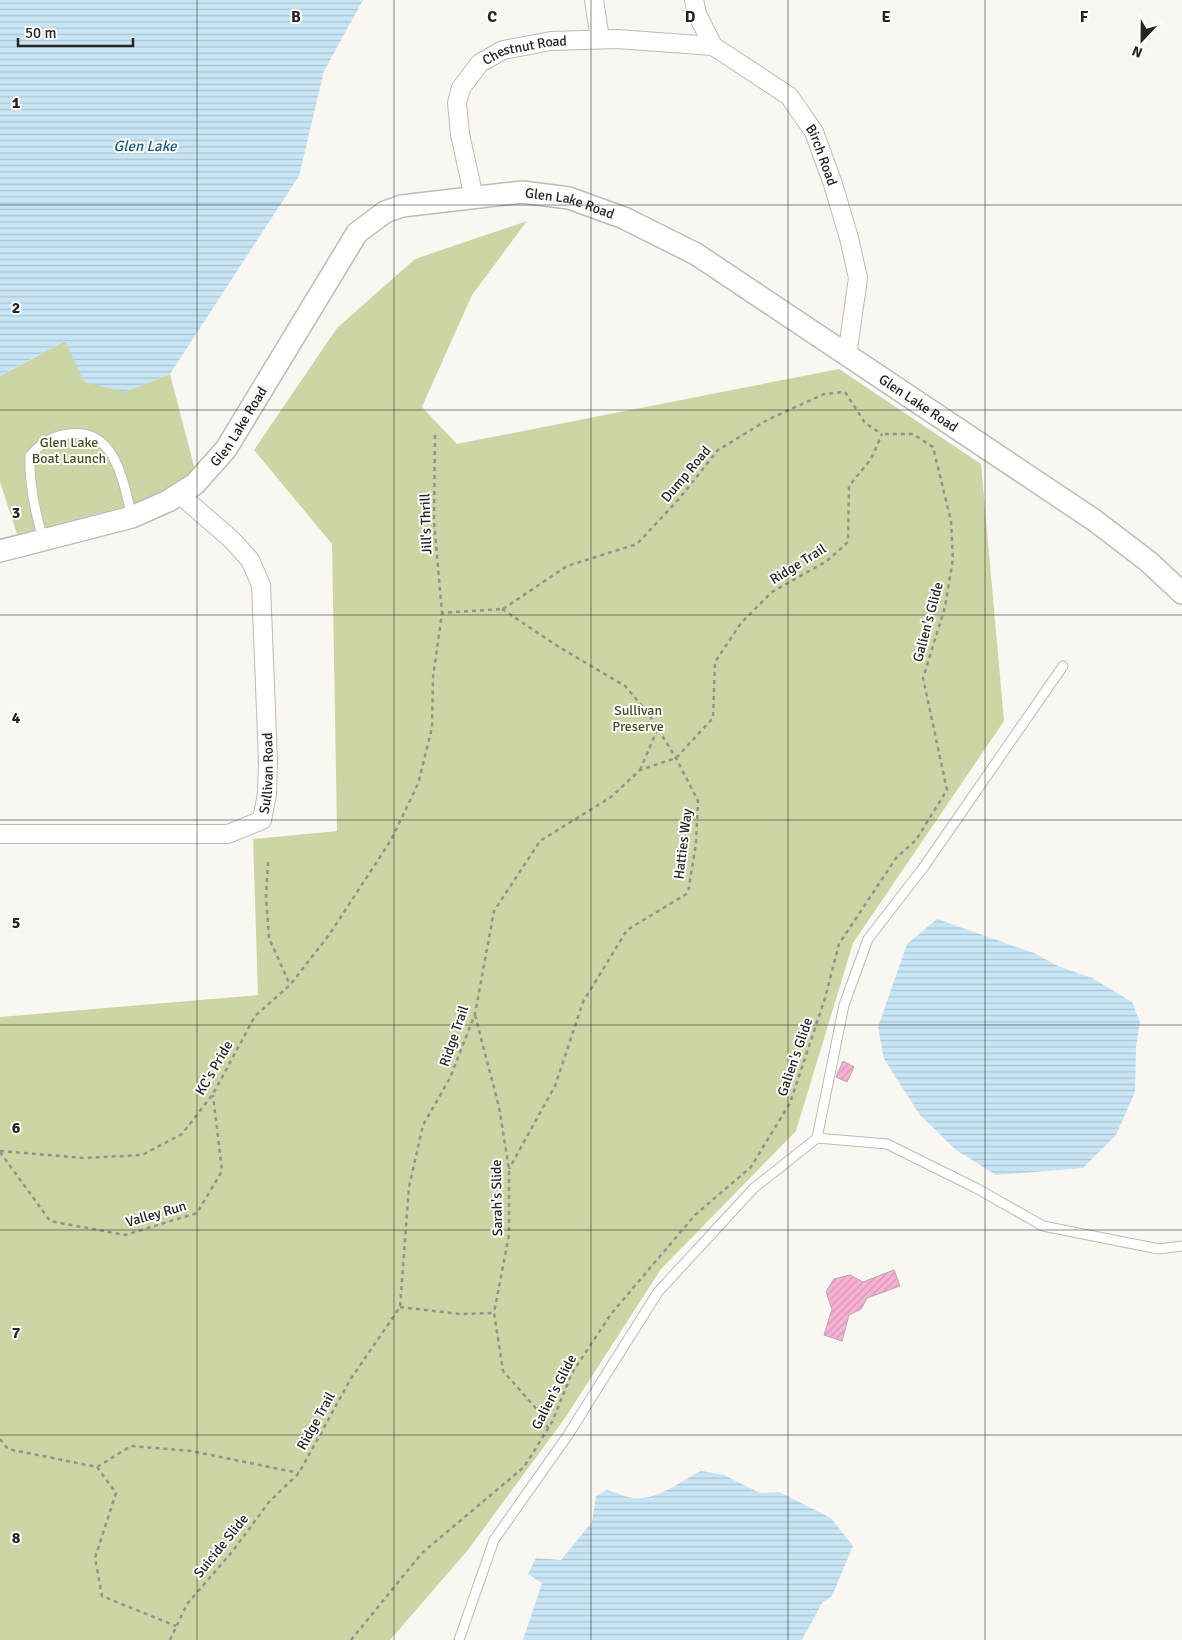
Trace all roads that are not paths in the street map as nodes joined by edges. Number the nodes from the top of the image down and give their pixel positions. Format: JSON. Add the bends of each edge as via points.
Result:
{"nodes":[{"id":1,"x":594,"y":0,"type":"edge"},
{"id":2,"x":694,"y":0,"type":"edge"},
{"id":3,"x":600,"y":39,"type":"junction"},
{"id":4,"x":713,"y":46,"type":"junction"},
{"id":5,"x":474,"y":198,"type":"junction"},
{"id":6,"x":847,"y":356,"type":"junction"},
{"id":7,"x":179,"y":494,"type":"junction"},
{"id":8,"x":132,"y":517,"type":"junction"},
{"id":9,"x":43,"y":539,"type":"junction"},
{"id":10,"x":0,"y":551,"type":"edge"},
{"id":11,"x":1182,"y":593,"type":"edge"},
{"id":12,"x":1063,"y":666,"type":"dead end"},
{"id":13,"x":0,"y":834,"type":"edge"},
{"id":14,"x":816,"y":1138,"type":"junction"},
{"id":15,"x":1182,"y":1246,"type":"edge"},
{"id":16,"x":459,"y":1640,"type":"edge"}],
"edges":[{"from":1,"to":3,"type":"street"},
{"from":2,"to":4,"type":"street","via":[[697,14]]},
{"from":3,"to":4,"type":"street","name":"Chestnut Road"},
{"from":3,"to":5,"type":"street","name":"Chestnut Road","via":[[551,41],[503,50],[480,63],[461,88],[458,103],[460,134]]},
{"from":4,"to":6,"type":"street","name":"Birch Road","via":[[789,96],[814,132],[833,184],[858,278]]},
{"from":5,"to":6,"type":"street","name":"Glen Lake Road","via":[[522,192],[569,198],[624,218],[696,254]]},
{"from":5,"to":7,"type":"street","name":"Glen Lake Road","via":[[402,206],[385,212],[357,233],[226,449],[195,484]]},
{"from":6,"to":11,"type":"street","name":"Glen Lake Road","via":[[1094,520],[1149,562]]},
{"from":7,"to":8,"type":"street","name":"Glen Lake Road"},
{"from":7,"to":13,"type":"street","name":"Sullivan Road","via":[[231,538],[250,560],[261,585],[268,761],[262,820],[228,834]]},
{"from":8,"to":9,"type":"street","name":"Glen Lake Road"},
{"from":8,"to":9,"type":"lane","via":[[119,470],[110,451],[94,435],[63,435],[47,440],[30,456],[35,512]]},
{"from":9,"to":10,"type":"street","name":"Glen Lake Road"},
{"from":12,"to":14,"type":"lane","via":[[928,860],[868,939],[844,1005]]},
{"from":14,"to":15,"type":"lane","via":[[887,1144],[1043,1226],[1159,1249]]},
{"from":14,"to":16,"type":"lane","via":[[754,1188],[658,1292],[568,1435],[494,1540]]}]}
